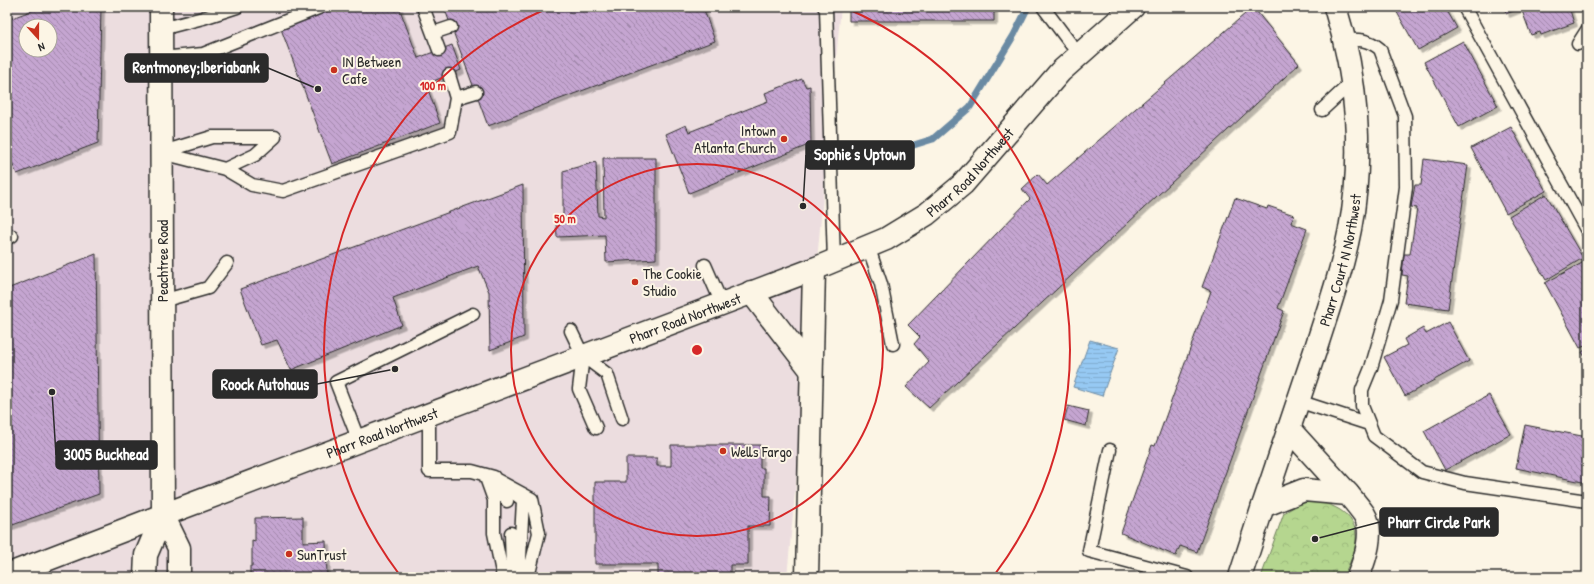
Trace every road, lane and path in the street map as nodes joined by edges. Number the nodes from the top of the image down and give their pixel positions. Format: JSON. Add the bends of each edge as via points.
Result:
{"nodes":[{"id":1,"x":161,"y":7,"type":"edge"},
{"id":2,"x":237,"y":7,"type":"edge"},
{"id":3,"x":321,"y":7,"type":"edge"},
{"id":4,"x":423,"y":7,"type":"edge"},
{"id":5,"x":824,"y":7,"type":"edge"},
{"id":6,"x":1043,"y":7,"type":"edge"},
{"id":7,"x":1133,"y":7,"type":"edge"},
{"id":8,"x":1335,"y":7,"type":"edge"},
{"id":9,"x":1464,"y":7,"type":"edge"},
{"id":10,"x":451,"y":27,"type":"dead end"},
{"id":11,"x":160,"y":29,"type":"junction"},
{"id":12,"x":1587,"y":30,"type":"edge"},
{"id":13,"x":433,"y":33,"type":"junction"},
{"id":14,"x":1344,"y":40,"type":"junction"},
{"id":15,"x":1578,"y":44,"type":"dead end"},
{"id":16,"x":439,"y":50,"type":"dead end"},
{"id":17,"x":1079,"y":55,"type":"junction"},
{"id":18,"x":161,"y":58,"type":"junction"},
{"id":19,"x":449,"y":75,"type":"dead end"},
{"id":20,"x":1352,"y":82,"type":"junction"},
{"id":21,"x":476,"y":92,"type":"dead end"},
{"id":22,"x":456,"y":98,"type":"junction"},
{"id":23,"x":1322,"y":110,"type":"dead end"},
{"id":24,"x":162,"y":153,"type":"junction"},
{"id":25,"x":225,"y":169,"type":"junction"},
{"id":26,"x":1587,"y":231,"type":"edge"},
{"id":27,"x":868,"y":246,"type":"junction"},
{"id":28,"x":834,"y":261,"type":"junction"},
{"id":29,"x":227,"y":263,"type":"dead end"},
{"id":30,"x":705,"y":265,"type":"dead end"},
{"id":31,"x":814,"y":269,"type":"junction"},
{"id":32,"x":751,"y":292,"type":"junction"},
{"id":33,"x":162,"y":301,"type":"junction"},
{"id":34,"x":722,"y":304,"type":"junction"},
{"id":35,"x":473,"y":314,"type":"dead end"},
{"id":36,"x":571,"y":331,"type":"dead end"},
{"id":37,"x":893,"y":344,"type":"dead end"},
{"id":38,"x":583,"y":356,"type":"junction"},
{"id":39,"x":811,"y":370,"type":"junction"},
{"id":40,"x":1298,"y":401,"type":"junction"},
{"id":41,"x":429,"y":414,"type":"junction"},
{"id":42,"x":622,"y":419,"type":"dead end"},
{"id":43,"x":1369,"y":424,"type":"junction"},
{"id":44,"x":596,"y":428,"type":"dead end"},
{"id":45,"x":1289,"y":429,"type":"junction"},
{"id":46,"x":359,"y":441,"type":"junction"},
{"id":47,"x":1110,"y":450,"type":"dead end"},
{"id":48,"x":492,"y":477,"type":"junction"},
{"id":49,"x":1348,"y":494,"type":"junction"},
{"id":50,"x":1587,"y":500,"type":"edge"},
{"id":51,"x":507,"y":501,"type":"dead end"},
{"id":52,"x":1263,"y":506,"type":"junction"},
{"id":53,"x":163,"y":515,"type":"junction"},
{"id":54,"x":511,"y":533,"type":"dead end"},
{"id":55,"x":7,"y":575,"type":"edge"},
{"id":56,"x":145,"y":577,"type":"edge"},
{"id":57,"x":179,"y":577,"type":"edge"},
{"id":58,"x":503,"y":577,"type":"edge"},
{"id":59,"x":513,"y":577,"type":"edge"},
{"id":60,"x":519,"y":577,"type":"edge"},
{"id":61,"x":528,"y":577,"type":"edge"},
{"id":62,"x":807,"y":577,"type":"edge"},
{"id":63,"x":1187,"y":577,"type":"edge"},
{"id":64,"x":1240,"y":577,"type":"edge"},
{"id":65,"x":1358,"y":577,"type":"edge"}],
"edges":[{"from":1,"to":11,"type":"main road","name":"Peachtree Road"},
{"from":2,"to":11,"type":"lane"},
{"from":3,"to":18,"type":"lane","via":[[204,54]]},
{"from":4,"to":13,"type":"lane"},
{"from":5,"to":28,"type":"lane"},
{"from":6,"to":17,"type":"lane"},
{"from":7,"to":17,"type":"main road","name":"Pharr Road Northwest"},
{"from":8,"to":14,"type":"main road","name":"Pharr Court N Northwest"},
{"from":9,"to":26,"type":"lane"},
{"from":10,"to":13,"type":"lane"},
{"from":11,"to":18,"type":"main road","name":"Peachtree Road"},
{"from":12,"to":15,"type":"lane"},
{"from":13,"to":16,"type":"lane"},
{"from":14,"to":20,"type":"main road","name":"Pharr Court N Northwest"},
{"from":14,"to":43,"type":"lane","via":[[1361,39],[1372,42],[1380,49],[1404,116],[1406,187],[1391,300],[1362,390],[1362,406]]},
{"from":17,"to":27,"type":"main road","name":"Pharr Road Northwest","via":[[1060,72],[963,184],[927,214],[886,239]]},
{"from":18,"to":24,"type":"main road","name":"Peachtree Road"},
{"from":19,"to":22,"type":"lane"},
{"from":20,"to":23,"type":"lane"},
{"from":20,"to":40,"type":"main road","name":"Pharr Court N Northwest","via":[[1356,116],[1357,171],[1351,227],[1340,274]]},
{"from":21,"to":22,"type":"lane"},
{"from":22,"to":25,"type":"lane","via":[[450,132],[283,192],[252,185]]},
{"from":24,"to":25,"type":"lane"},
{"from":24,"to":25,"type":"lane","via":[[212,137],[275,137],[255,155]]},
{"from":24,"to":33,"type":"main road","name":"Peachtree Road"},
{"from":27,"to":28,"type":"main road","name":"Pharr Road Northwest"},
{"from":27,"to":37,"type":"lane","via":[[881,284]]},
{"from":28,"to":31,"type":"main road","name":"Pharr Road Northwest"},
{"from":29,"to":33,"type":"lane","via":[[208,288]]},
{"from":30,"to":34,"type":"lane"},
{"from":31,"to":32,"type":"main road","name":"Pharr Road Northwest"},
{"from":31,"to":39,"type":"main road"},
{"from":32,"to":34,"type":"main road","name":"Pharr Road Northwest"},
{"from":32,"to":39,"type":"main road"},
{"from":33,"to":53,"type":"main road","name":"Peachtree Road"},
{"from":34,"to":38,"type":"main road","name":"Pharr Road Northwest"},
{"from":35,"to":46,"type":"lane","via":[[336,382]]},
{"from":36,"to":38,"type":"lane"},
{"from":38,"to":41,"type":"main road","name":"Pharr Road Northwest"},
{"from":38,"to":42,"type":"lane","via":[[607,374]]},
{"from":38,"to":44,"type":"lane","via":[[579,389]]},
{"from":39,"to":62,"type":"main road"},
{"from":40,"to":43,"type":"lane"},
{"from":40,"to":45,"type":"main road","name":"Pharr Court N Northwest"},
{"from":41,"to":46,"type":"main road","name":"Pharr Road Northwest"},
{"from":41,"to":48,"type":"lane","via":[[429,471],[472,471]]},
{"from":43,"to":50,"type":"lane","via":[[1374,436],[1422,472],[1465,483]]},
{"from":45,"to":49,"type":"main road"},
{"from":45,"to":52,"type":"main road","name":"Pharr Court N Northwest"},
{"from":46,"to":53,"type":"main road","name":"Pharr Road Northwest"},
{"from":47,"to":63,"type":"lane","via":[[1089,551]]},
{"from":48,"to":51,"type":"lane"},
{"from":48,"to":58,"type":"lane","via":[[494,533]]},
{"from":48,"to":60,"type":"lane","via":[[523,500]]},
{"from":48,"to":61,"type":"lane","via":[[532,499],[539,533]]},
{"from":49,"to":52,"type":"main road","via":[[1304,490]]},
{"from":49,"to":65,"type":"main road","via":[[1365,515],[1369,538]]},
{"from":52,"to":64,"type":"main road","name":"Pharr Court N Northwest"},
{"from":53,"to":55,"type":"main road","name":"Pharr Road Northwest"},
{"from":53,"to":56,"type":"main road","via":[[146,554]]},
{"from":53,"to":57,"type":"main road","via":[[179,548]]},
{"from":54,"to":59,"type":"lane"}]}
